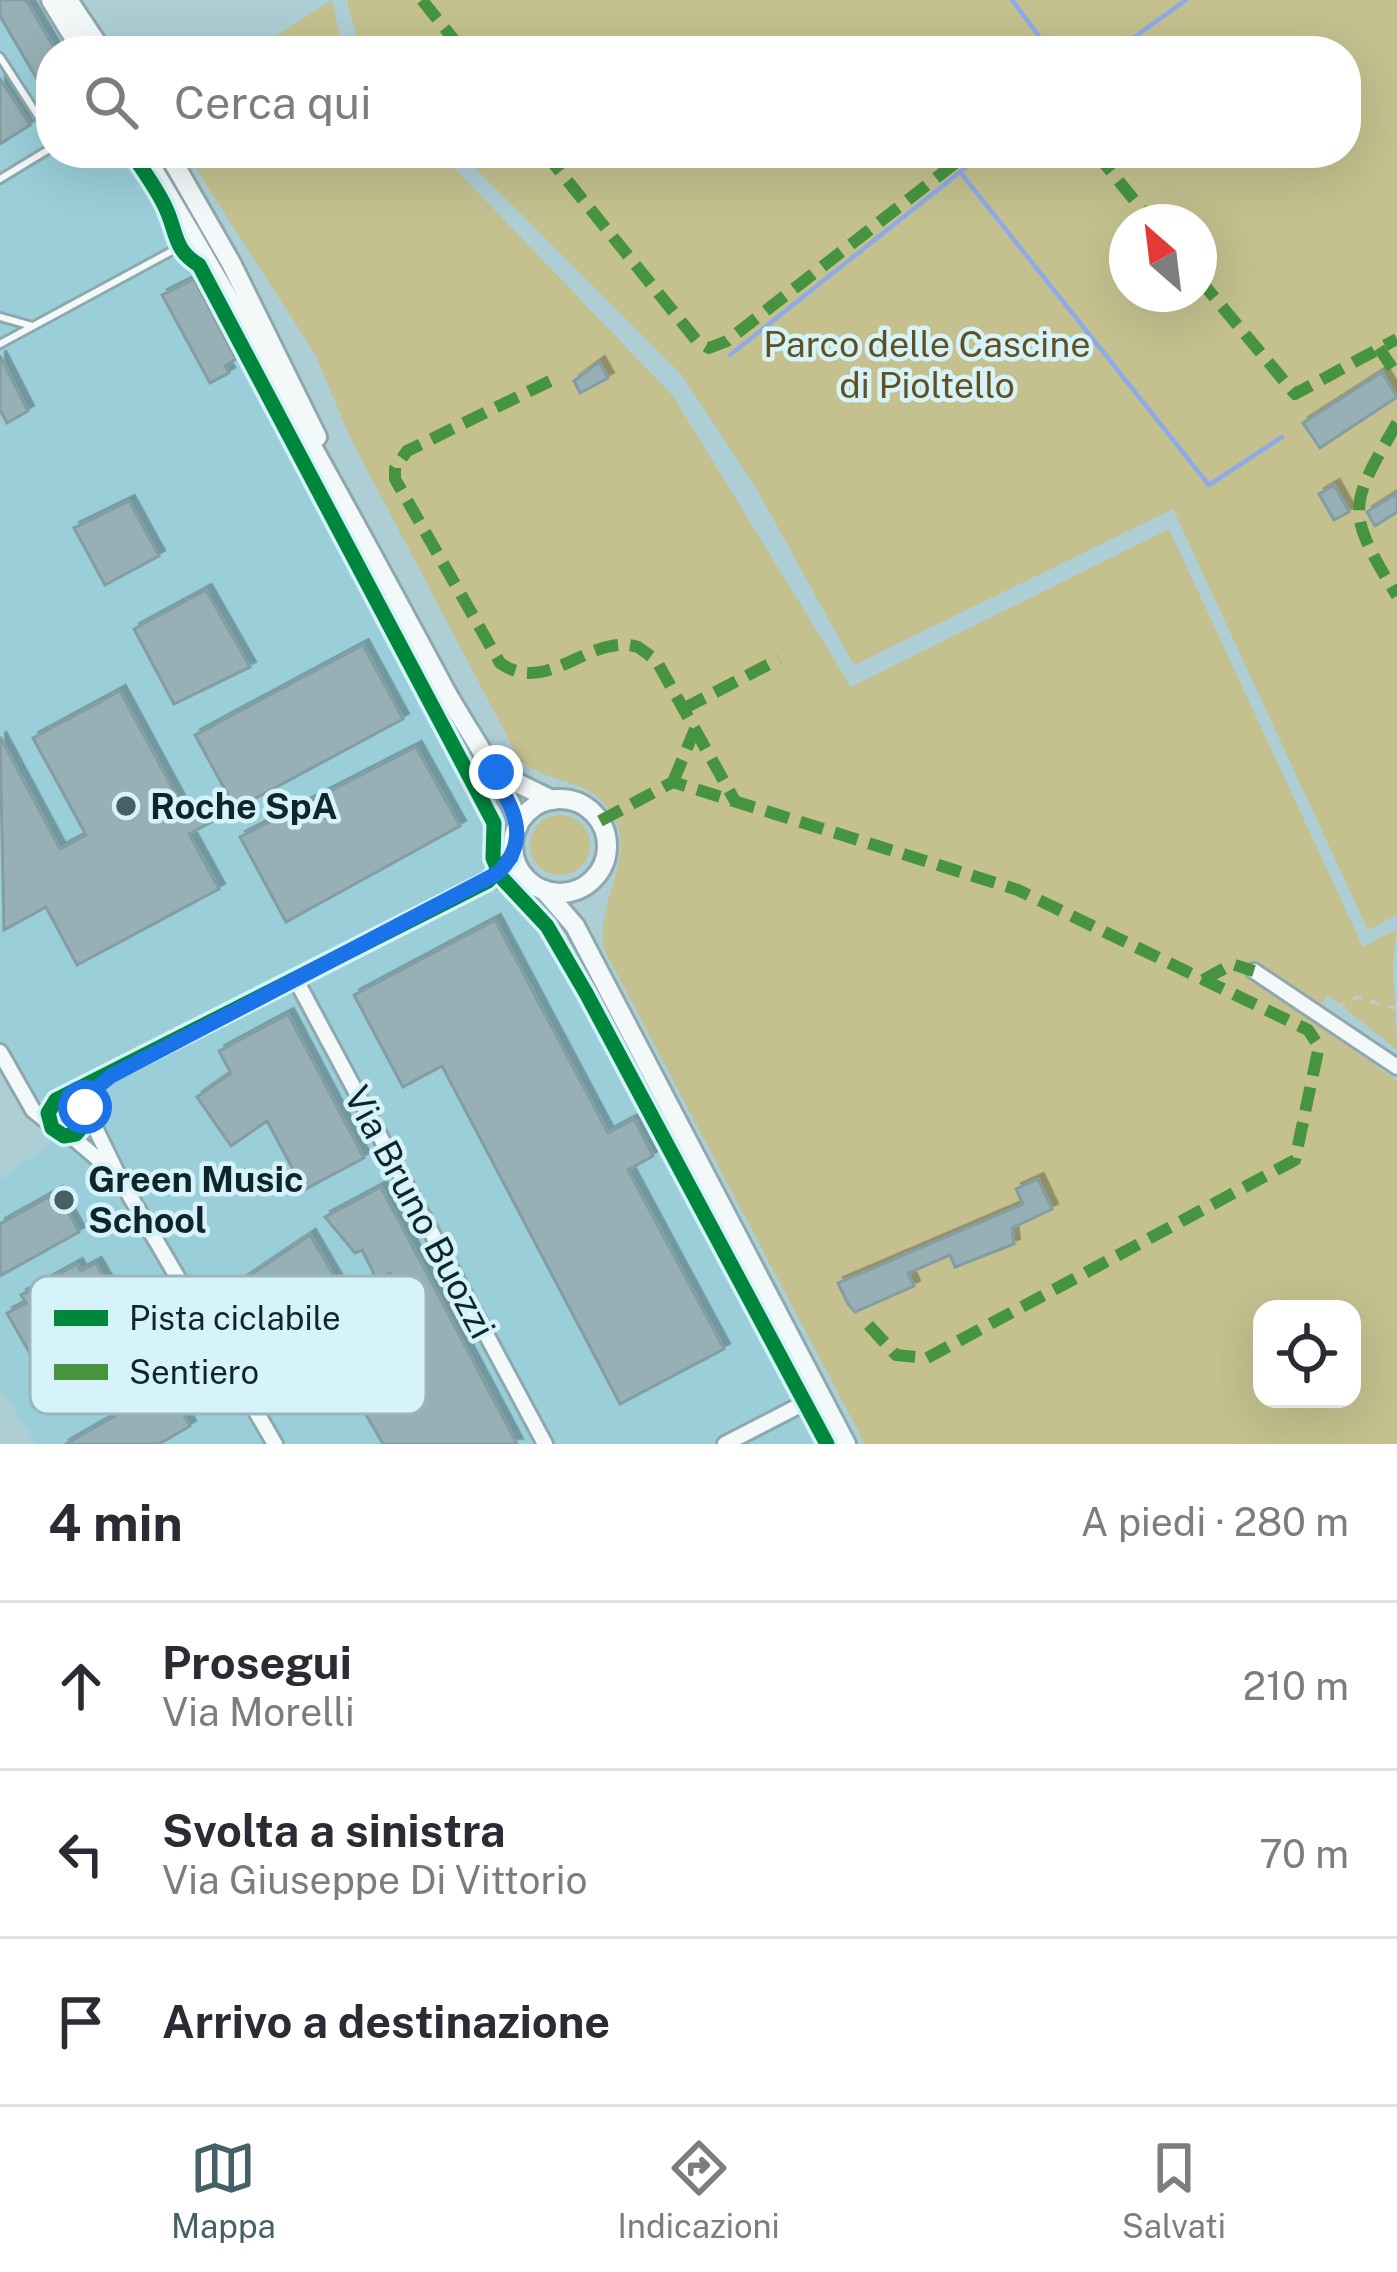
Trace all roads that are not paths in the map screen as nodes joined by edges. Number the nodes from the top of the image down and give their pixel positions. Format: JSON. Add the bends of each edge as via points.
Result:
{"nodes":[{"id":1,"x":51,"y":0,"type":"edge"},
{"id":2,"x":68,"y":0,"type":"edge"},
{"id":3,"x":73,"y":36,"type":"edge"},
{"id":4,"x":92,"y":36,"type":"edge"},
{"id":5,"x":0,"y":57,"type":"edge"},
{"id":6,"x":36,"y":113,"type":"edge"},
{"id":7,"x":36,"y":157,"type":"edge"},
{"id":8,"x":152,"y":168,"type":"edge"},
{"id":9,"x":167,"y":168,"type":"edge"},
{"id":10,"x":176,"y":168,"type":"edge"},
{"id":11,"x":0,"y":179,"type":"edge"},
{"id":12,"x":191,"y":233,"type":"junction"},
{"id":13,"x":0,"y":317,"type":"edge"},
{"id":14,"x":32,"y":326,"type":"junction"},
{"id":15,"x":0,"y":344,"type":"edge"},
{"id":16,"x":339,"y":492,"type":"junction"},
{"id":17,"x":482,"y":759,"type":"junction"},
{"id":18,"x":552,"y":800,"type":"junction"},
{"id":19,"x":518,"y":826,"type":"junction"},
{"id":20,"x":514,"y":851,"type":"junction"},
{"id":21,"x":596,"y":877,"type":"junction"},
{"id":22,"x":488,"y":881,"type":"junction"},
{"id":23,"x":536,"y":885,"type":"junction"},
{"id":24,"x":587,"y":952,"type":"junction"},
{"id":25,"x":1254,"y":971,"type":"dead end"},
{"id":26,"x":296,"y":980,"type":"junction"},
{"id":27,"x":0,"y":1052,"type":"edge"},
{"id":28,"x":1397,"y":1066,"type":"edge"},
{"id":29,"x":111,"y":1076,"type":"junction"},
{"id":30,"x":20,"y":1084,"type":"junction"},
{"id":31,"x":61,"y":1099,"type":"junction"},
{"id":32,"x":86,"y":1110,"type":"junction"},
{"id":33,"x":49,"y":1123,"type":"junction"},
{"id":34,"x":70,"y":1136,"type":"junction"},
{"id":35,"x":120,"y":1179,"type":"junction"},
{"id":36,"x":176,"y":1276,"type":"edge"},
{"id":37,"x":820,"y":1395,"type":"junction"},
{"id":38,"x":257,"y":1414,"type":"edge"},
{"id":39,"x":274,"y":1444,"type":"edge"},
{"id":40,"x":545,"y":1444,"type":"edge"},
{"id":41,"x":725,"y":1444,"type":"edge"},
{"id":42,"x":846,"y":1444,"type":"edge"}],
"edges":[{"from":1,"to":3,"type":"main road"},
{"from":2,"to":4,"type":"main road"},
{"from":5,"to":6,"type":"lane"},
{"from":7,"to":11,"type":"lane"},
{"from":8,"to":12,"type":"main road"},
{"from":9,"to":12,"type":"lane"},
{"from":10,"to":16,"type":"main road","via":[[286,369]]},
{"from":12,"to":14,"type":"lane"},
{"from":12,"to":16,"type":"main road"},
{"from":13,"to":14,"type":"lane"},
{"from":14,"to":15,"type":"lane"},
{"from":16,"to":17,"type":"main road"},
{"from":17,"to":18,"type":"main road","via":[[509,782]]},
{"from":17,"to":19,"type":"main road","via":[[513,802]]},
{"from":18,"to":19,"type":"main road"},
{"from":18,"to":21,"type":"main road","via":[[583,805],[602,824],[607,854]]},
{"from":19,"to":20,"type":"main road"},
{"from":20,"to":22,"type":"street"},
{"from":20,"to":23,"type":"main road"},
{"from":21,"to":23,"type":"main road","via":[[574,891]]},
{"from":21,"to":24,"type":"main road","via":[[584,905]]},
{"from":22,"to":23,"type":"street"},
{"from":22,"to":26,"type":"street"},
{"from":23,"to":24,"type":"main road","via":[[566,911]]},
{"from":24,"to":37,"type":"main road"},
{"from":25,"to":28,"type":"street"},
{"from":26,"to":29,"type":"street"},
{"from":26,"to":40,"type":"street","name":"Via Bruno Buozzi"},
{"from":27,"to":30,"type":"street"},
{"from":29,"to":31,"type":"street"},
{"from":29,"to":32,"type":"street"},
{"from":30,"to":31,"type":"street","via":[[38,1097]]},
{"from":30,"to":33,"type":"street"},
{"from":31,"to":32,"type":"street"},
{"from":31,"to":33,"type":"street"},
{"from":32,"to":34,"type":"street","via":[[85,1126]]},
{"from":32,"to":35,"type":"street"},
{"from":33,"to":34,"type":"street"},
{"from":34,"to":35,"type":"street"},
{"from":35,"to":36,"type":"street"},
{"from":37,"to":41,"type":"street"},
{"from":37,"to":42,"type":"main road"},
{"from":38,"to":39,"type":"street"}]}
